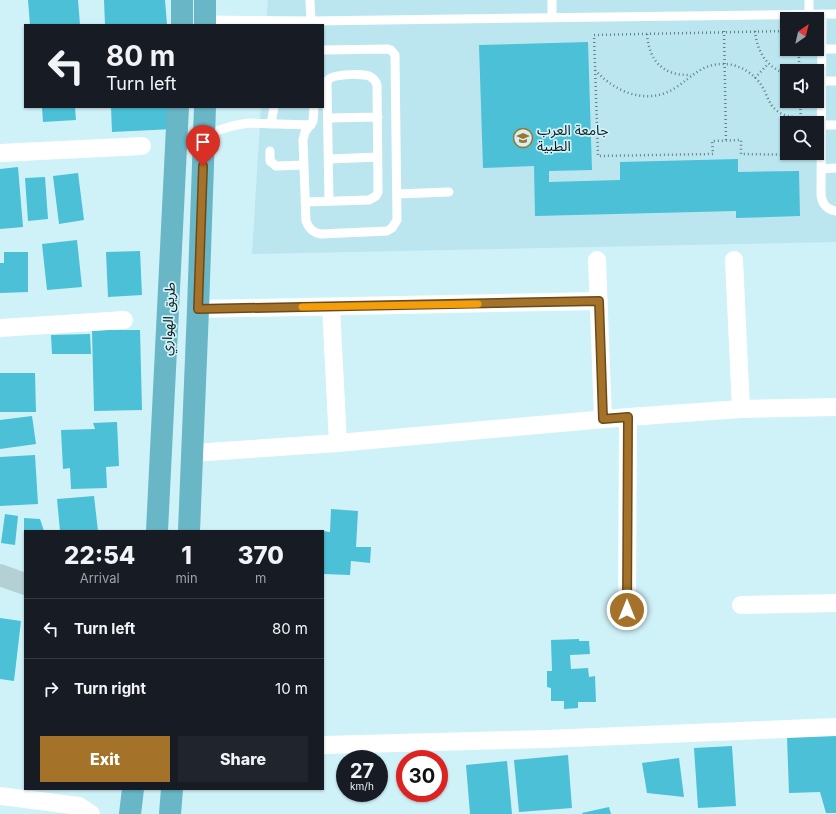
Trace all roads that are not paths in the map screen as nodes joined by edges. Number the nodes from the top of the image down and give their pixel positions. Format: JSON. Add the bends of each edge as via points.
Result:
{"nodes":[{"id":1,"x":182,"y":0,"type":"edge"},
{"id":2,"x":310,"y":0,"type":"edge"},
{"id":3,"x":552,"y":0,"type":"edge"},
{"id":4,"x":809,"y":0,"type":"edge"},
{"id":5,"x":809,"y":12,"type":"edge"},
{"id":6,"x":824,"y":14,"type":"edge"},
{"id":7,"x":836,"y":14,"type":"edge"},
{"id":8,"x":205,"y":15,"type":"edge"},
{"id":9,"x":780,"y":15,"type":"edge"},
{"id":10,"x":552,"y":18,"type":"junction"},
{"id":11,"x":311,"y":21,"type":"junction"},
{"id":12,"x":182,"y":24,"type":"edge"},
{"id":13,"x":824,"y":49,"type":"edge"},
{"id":14,"x":836,"y":49,"type":"edge"},
{"id":15,"x":324,"y":50,"type":"edge"},
{"id":16,"x":824,"y":81,"type":"edge"},
{"id":17,"x":836,"y":81,"type":"edge"},
{"id":18,"x":325,"y":94,"type":"edge"},
{"id":19,"x":178,"y":108,"type":"edge"},
{"id":20,"x":205,"y":108,"type":"edge"},
{"id":21,"x":274,"y":108,"type":"edge"},
{"id":22,"x":314,"y":108,"type":"edge"},
{"id":23,"x":378,"y":117,"type":"junction"},
{"id":24,"x":328,"y":118,"type":"junction"},
{"id":25,"x":272,"y":124,"type":"junction"},
{"id":26,"x":311,"y":125,"type":"junction"},
{"id":27,"x":824,"y":125,"type":"edge"},
{"id":28,"x":836,"y":125,"type":"edge"},
{"id":29,"x":204,"y":135,"type":"junction"},
{"id":30,"x":142,"y":146,"type":"dead end"},
{"id":31,"x":270,"y":151,"type":"dead end"},
{"id":32,"x":0,"y":153,"type":"edge"},
{"id":33,"x":378,"y":157,"type":"junction"},
{"id":34,"x":329,"y":159,"type":"junction"},
{"id":35,"x":821,"y":160,"type":"edge"},
{"id":36,"x":304,"y":166,"type":"junction"},
{"id":37,"x":836,"y":168,"type":"edge"},
{"id":38,"x":821,"y":169,"type":"junction"},
{"id":39,"x":448,"y":192,"type":"dead end"},
{"id":40,"x":397,"y":194,"type":"junction"},
{"id":41,"x":329,"y":201,"type":"junction"},
{"id":42,"x":305,"y":202,"type":"junction"},
{"id":43,"x":836,"y":211,"type":"edge"},
{"id":44,"x":597,"y":260,"type":"dead end"},
{"id":45,"x":734,"y":260,"type":"dead end"},
{"id":46,"x":599,"y":301,"type":"junction"},
{"id":47,"x":331,"y":307,"type":"junction"},
{"id":48,"x":198,"y":309,"type":"junction"},
{"id":49,"x":124,"y":320,"type":"dead end"},
{"id":50,"x":0,"y":328,"type":"edge"},
{"id":51,"x":836,"y":407,"type":"edge"},
{"id":52,"x":741,"y":409,"type":"junction"},
{"id":53,"x":628,"y":417,"type":"junction"},
{"id":54,"x":603,"y":419,"type":"junction"},
{"id":55,"x":338,"y":443,"type":"junction"},
{"id":56,"x":193,"y":453,"type":"junction"},
{"id":57,"x":157,"y":530,"type":"edge"},
{"id":58,"x":189,"y":530,"type":"edge"},
{"id":59,"x":0,"y":575,"type":"edge"},
{"id":60,"x":24,"y":584,"type":"edge"},
{"id":61,"x":836,"y":602,"type":"edge"},
{"id":62,"x":741,"y":605,"type":"dead end"},
{"id":63,"x":627,"y":610,"type":"dead end"},
{"id":64,"x":836,"y":727,"type":"edge"},
{"id":65,"x":324,"y":745,"type":"edge"},
{"id":66,"x":133,"y":790,"type":"edge"},
{"id":67,"x":172,"y":790,"type":"edge"},
{"id":68,"x":0,"y":796,"type":"edge"},
{"id":69,"x":91,"y":814,"type":"edge"},
{"id":70,"x":130,"y":814,"type":"edge"},
{"id":71,"x":170,"y":814,"type":"edge"}],
"edges":[{"from":1,"to":12,"type":"highway"},
{"from":2,"to":11,"type":"lane"},
{"from":3,"to":10,"type":"lane"},
{"from":4,"to":5,"type":"lane"},
{"from":6,"to":7,"type":"lane"},
{"from":8,"to":11,"type":"lane"},
{"from":9,"to":10,"type":"lane"},
{"from":10,"to":11,"type":"lane"},
{"from":13,"to":14,"type":"lane"},
{"from":15,"to":40,"type":"lane","via":[[388,49],[395,55]]},
{"from":16,"to":17,"type":"lane"},
{"from":18,"to":23,"type":"lane","via":[[327,82],[332,76],[370,76],[377,85]]},
{"from":18,"to":24,"type":"lane"},
{"from":19,"to":57,"type":"highway","name":"طريق الهواري"},
{"from":20,"to":29,"type":"highway","name":"طريق الهواري"},
{"from":21,"to":25,"type":"lane"},
{"from":22,"to":26,"type":"lane"},
{"from":23,"to":24,"type":"lane"},
{"from":23,"to":33,"type":"lane"},
{"from":24,"to":34,"type":"lane"},
{"from":25,"to":26,"type":"lane"},
{"from":25,"to":29,"type":"lane","via":[[248,123]]},
{"from":26,"to":36,"type":"lane","via":[[304,136]]},
{"from":27,"to":28,"type":"lane"},
{"from":29,"to":48,"type":"highway","name":"طريق الهواري"},
{"from":30,"to":32,"type":"street"},
{"from":31,"to":36,"type":"lane","via":[[270,161],[276,166]]},
{"from":33,"to":34,"type":"lane"},
{"from":33,"to":41,"type":"lane","via":[[379,188],[376,196],[369,200]]},
{"from":34,"to":41,"type":"lane"},
{"from":35,"to":38,"type":"lane"},
{"from":36,"to":42,"type":"lane"},
{"from":37,"to":38,"type":"lane"},
{"from":38,"to":43,"type":"lane","via":[[822,200],[827,208]]},
{"from":39,"to":40,"type":"lane"},
{"from":40,"to":42,"type":"lane","via":[[397,220],[392,228],[382,232],[316,233],[306,221]]},
{"from":41,"to":42,"type":"lane"},
{"from":44,"to":46,"type":"street"},
{"from":45,"to":52,"type":"street"},
{"from":46,"to":47,"type":"street"},
{"from":46,"to":54,"type":"street"},
{"from":47,"to":48,"type":"street"},
{"from":47,"to":55,"type":"street"},
{"from":48,"to":56,"type":"highway","name":"طريق الهواري"},
{"from":49,"to":50,"type":"street"},
{"from":51,"to":52,"type":"street"},
{"from":52,"to":53,"type":"street"},
{"from":53,"to":54,"type":"street"},
{"from":53,"to":63,"type":"street"},
{"from":54,"to":55,"type":"street"},
{"from":55,"to":56,"type":"street"},
{"from":56,"to":58,"type":"highway","name":"طريق الهواري"},
{"from":59,"to":60,"type":"main road"},
{"from":61,"to":62,"type":"street"},
{"from":64,"to":65,"type":"street"},
{"from":66,"to":70,"type":"highway"},
{"from":67,"to":71,"type":"highway"},
{"from":68,"to":69,"type":"street","via":[[79,806]]}]}
